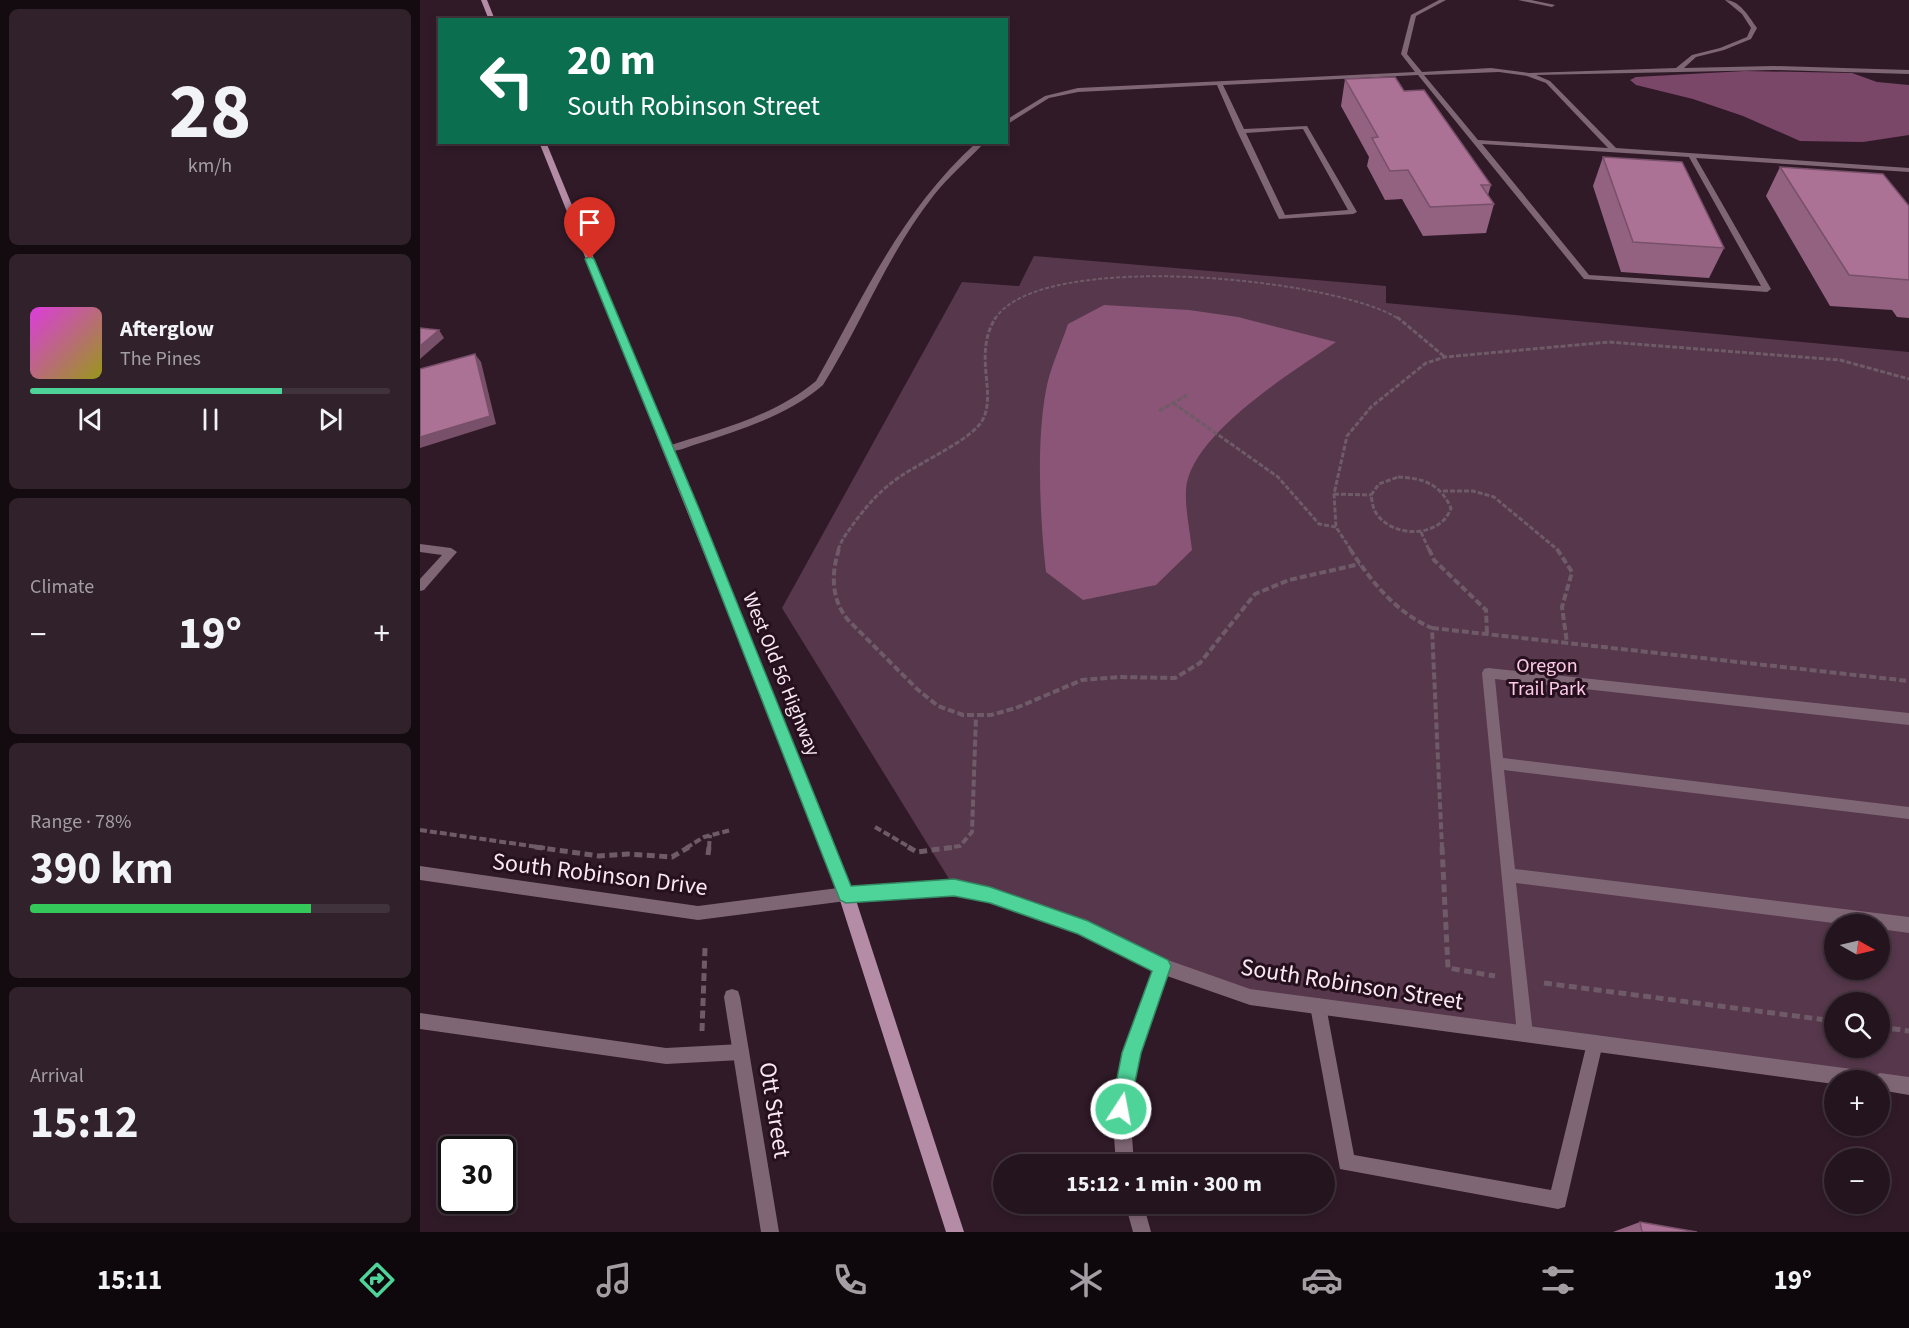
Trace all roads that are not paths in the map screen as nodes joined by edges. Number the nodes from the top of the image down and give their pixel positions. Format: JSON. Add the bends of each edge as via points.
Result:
{"nodes":[{"id":1,"x":484,"y":0,"type":"edge"},
{"id":2,"x":1443,"y":0,"type":"edge"},
{"id":3,"x":1521,"y":0,"type":"edge"},
{"id":4,"x":1728,"y":0,"type":"edge"},
{"id":5,"x":1552,"y":5,"type":"dead end"},
{"id":6,"x":491,"y":18,"type":"edge"},
{"id":7,"x":1678,"y":70,"type":"junction"},
{"id":8,"x":1418,"y":72,"type":"junction"},
{"id":9,"x":1909,"y":72,"type":"edge"},
{"id":10,"x":1529,"y":74,"type":"junction"},
{"id":11,"x":1219,"y":82,"type":"junction"},
{"id":12,"x":1008,"y":122,"type":"edge"},
{"id":13,"x":1240,"y":131,"type":"junction"},
{"id":14,"x":1476,"y":142,"type":"junction"},
{"id":15,"x":543,"y":144,"type":"edge"},
{"id":16,"x":980,"y":144,"type":"edge"},
{"id":17,"x":1614,"y":150,"type":"junction"},
{"id":18,"x":1692,"y":156,"type":"junction"},
{"id":19,"x":1909,"y":171,"type":"edge"},
{"id":20,"x":669,"y":449,"type":"junction"},
{"id":21,"x":420,"y":548,"type":"edge"},
{"id":22,"x":420,"y":587,"type":"edge"},
{"id":23,"x":1909,"y":719,"type":"edge"},
{"id":24,"x":1496,"y":763,"type":"junction"},
{"id":25,"x":1909,"y":813,"type":"edge"},
{"id":26,"x":420,"y":873,"type":"edge"},
{"id":27,"x":1508,"y":874,"type":"junction"},
{"id":28,"x":846,"y":894,"type":"junction"},
{"id":29,"x":1909,"y":925,"type":"edge"},
{"id":30,"x":1162,"y":966,"type":"junction"},
{"id":31,"x":732,"y":997,"type":"dead end"},
{"id":32,"x":1318,"y":1006,"type":"junction"},
{"id":33,"x":420,"y":1021,"type":"edge"},
{"id":34,"x":1525,"y":1034,"type":"junction"},
{"id":35,"x":1595,"y":1043,"type":"junction"},
{"id":36,"x":741,"y":1052,"type":"junction"},
{"id":37,"x":1824,"y":1074,"type":"edge"},
{"id":38,"x":1890,"y":1083,"type":"edge"},
{"id":39,"x":1909,"y":1086,"type":"edge"},
{"id":40,"x":1124,"y":1154,"type":"edge"},
{"id":41,"x":1137,"y":1214,"type":"edge"},
{"id":42,"x":770,"y":1232,"type":"edge"},
{"id":43,"x":955,"y":1232,"type":"edge"},
{"id":44,"x":1142,"y":1232,"type":"edge"}],
"edges":[{"from":1,"to":6,"type":"main road"},
{"from":2,"to":8,"type":"street","via":[[1414,15],[1404,54]]},
{"from":3,"to":5,"type":"street"},
{"from":4,"to":7,"type":"street","via":[[1754,28],[1749,38],[1694,56]]},
{"from":7,"to":9,"type":"street"},
{"from":7,"to":10,"type":"street"},
{"from":8,"to":10,"type":"street","via":[[1491,70]]},
{"from":8,"to":11,"type":"street"},
{"from":8,"to":14,"type":"street"},
{"from":10,"to":17,"type":"street","via":[[1548,82]]},
{"from":11,"to":12,"type":"street","via":[[1062,93],[1031,105]]},
{"from":11,"to":13,"type":"street"},
{"from":13,"to":13,"type":"street","via":[[1282,217],[1353,212],[1305,127]]},
{"from":14,"to":17,"type":"street"},
{"from":14,"to":18,"type":"street","via":[[1587,277],[1767,289]]},
{"from":15,"to":20,"type":"main road","name":"West Old 56 Highway"},
{"from":16,"to":20,"type":"street","via":[[936,185],[909,223],[820,383],[810,393],[772,413]]},
{"from":17,"to":18,"type":"street"},
{"from":18,"to":19,"type":"street"},
{"from":20,"to":28,"type":"main road","name":"West Old 56 Highway"},
{"from":21,"to":22,"type":"street","via":[[451,552]]},
{"from":23,"to":24,"type":"street","via":[[1488,673]]},
{"from":24,"to":25,"type":"street"},
{"from":24,"to":27,"type":"street"},
{"from":26,"to":28,"type":"street","name":"South Robinson Drive","via":[[698,913]]},
{"from":27,"to":29,"type":"street"},
{"from":27,"to":34,"type":"street"},
{"from":28,"to":30,"type":"street","name":"South Robinson Street","via":[[954,888],[990,895],[1082,927]]},
{"from":28,"to":43,"type":"main road","name":"West Old 56 Highway"},
{"from":30,"to":32,"type":"street","name":"South Robinson Street","via":[[1250,997]]},
{"from":30,"to":40,"type":"street","via":[[1132,1053],[1121,1109]]},
{"from":31,"to":36,"type":"street","name":"Ott Street"},
{"from":32,"to":34,"type":"street","name":"South Robinson Street"},
{"from":32,"to":35,"type":"street","via":[[1346,1163],[1558,1200]]},
{"from":33,"to":36,"type":"street","via":[[666,1056]]},
{"from":34,"to":35,"type":"street","name":"South Robinson Street"},
{"from":35,"to":37,"type":"street","name":"South Robinson Street"},
{"from":36,"to":42,"type":"street","name":"Ott Street"},
{"from":38,"to":39,"type":"street"},
{"from":41,"to":44,"type":"street"}]}
